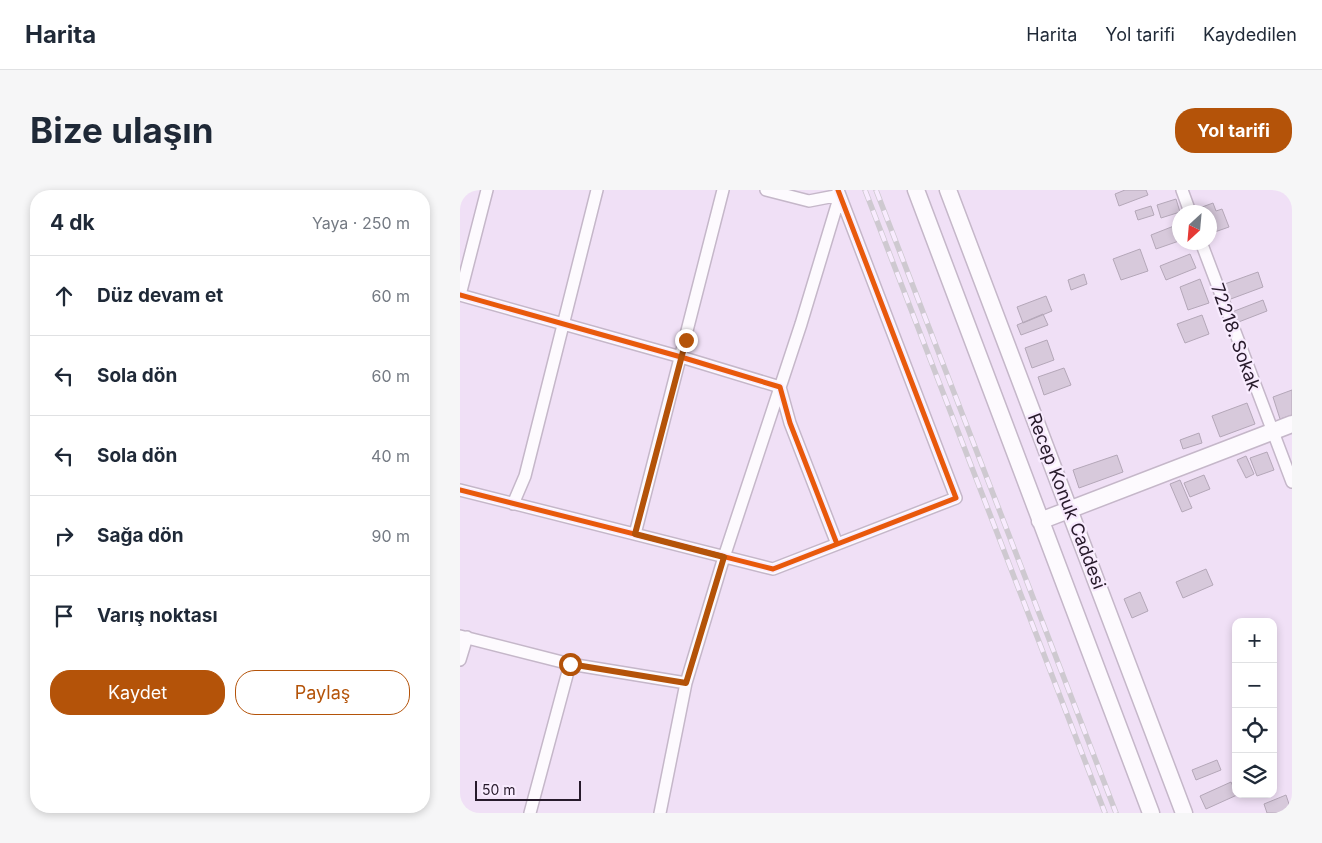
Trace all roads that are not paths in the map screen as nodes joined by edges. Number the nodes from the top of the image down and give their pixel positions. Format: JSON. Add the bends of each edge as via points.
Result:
{"nodes":[{"id":1,"x":487,"y":190,"type":"edge"},
{"id":2,"x":597,"y":190,"type":"edge"},
{"id":3,"x":723,"y":190,"type":"edge"},
{"id":4,"x":766,"y":190,"type":"edge"},
{"id":5,"x":916,"y":190,"type":"edge"},
{"id":6,"x":948,"y":190,"type":"edge"},
{"id":7,"x":1182,"y":190,"type":"edge"},
{"id":8,"x":839,"y":192,"type":"edge"},
{"id":9,"x":1187,"y":205,"type":"edge"},
{"id":10,"x":1204,"y":250,"type":"edge"},
{"id":11,"x":460,"y":295,"type":"edge"},
{"id":12,"x":562,"y":324,"type":"junction"},
{"id":13,"x":681,"y":357,"type":"junction"},
{"id":14,"x":780,"y":387,"type":"junction"},
{"id":15,"x":1292,"y":424,"type":"edge"},
{"id":16,"x":1272,"y":432,"type":"junction"},
{"id":17,"x":1292,"y":482,"type":"edge"},
{"id":18,"x":460,"y":490,"type":"edge"},
{"id":19,"x":513,"y":504,"type":"junction"},
{"id":20,"x":1070,"y":510,"type":"junction"},
{"id":21,"x":1040,"y":521,"type":"junction"},
{"id":22,"x":635,"y":534,"type":"junction"},
{"id":23,"x":836,"y":544,"type":"junction"},
{"id":24,"x":724,"y":557,"type":"junction"},
{"id":25,"x":463,"y":637,"type":"edge"},
{"id":26,"x":460,"y":660,"type":"edge"},
{"id":27,"x":570,"y":664,"type":"junction"},
{"id":28,"x":686,"y":683,"type":"junction"},
{"id":29,"x":530,"y":813,"type":"edge"},
{"id":30,"x":660,"y":813,"type":"edge"},
{"id":31,"x":1151,"y":813,"type":"edge"},
{"id":32,"x":1184,"y":813,"type":"edge"}],
"edges":[{"from":1,"to":11,"type":"street"},
{"from":2,"to":12,"type":"street"},
{"from":3,"to":13,"type":"street"},
{"from":4,"to":8,"type":"street","via":[[809,201]]},
{"from":5,"to":21,"type":"main road","name":"Recep Konuk Caddesi"},
{"from":6,"to":20,"type":"main road","name":"Recep Konuk Caddesi"},
{"from":7,"to":9,"type":"street"},
{"from":8,"to":14,"type":"street"},
{"from":8,"to":23,"type":"street","via":[[956,498]]},
{"from":10,"to":16,"type":"street","name":"72218. Sokak"},
{"from":11,"to":12,"type":"street"},
{"from":12,"to":13,"type":"street"},
{"from":12,"to":19,"type":"street","via":[[525,476]]},
{"from":13,"to":14,"type":"street"},
{"from":13,"to":22,"type":"street"},
{"from":14,"to":23,"type":"street","via":[[790,423]]},
{"from":14,"to":24,"type":"street"},
{"from":15,"to":16,"type":"main road"},
{"from":16,"to":17,"type":"street","name":"72218. Sokak"},
{"from":16,"to":20,"type":"main road"},
{"from":18,"to":19,"type":"street"},
{"from":19,"to":22,"type":"street"},
{"from":20,"to":21,"type":"main road"},
{"from":20,"to":32,"type":"main road","name":"Recep Konuk Caddesi"},
{"from":21,"to":31,"type":"main road","name":"Recep Konuk Caddesi"},
{"from":22,"to":24,"type":"street"},
{"from":23,"to":24,"type":"street","via":[[773,569]]},
{"from":24,"to":28,"type":"street"},
{"from":25,"to":26,"type":"street"},
{"from":25,"to":27,"type":"street"},
{"from":27,"to":28,"type":"street"},
{"from":27,"to":29,"type":"street"},
{"from":28,"to":30,"type":"street"}]}
